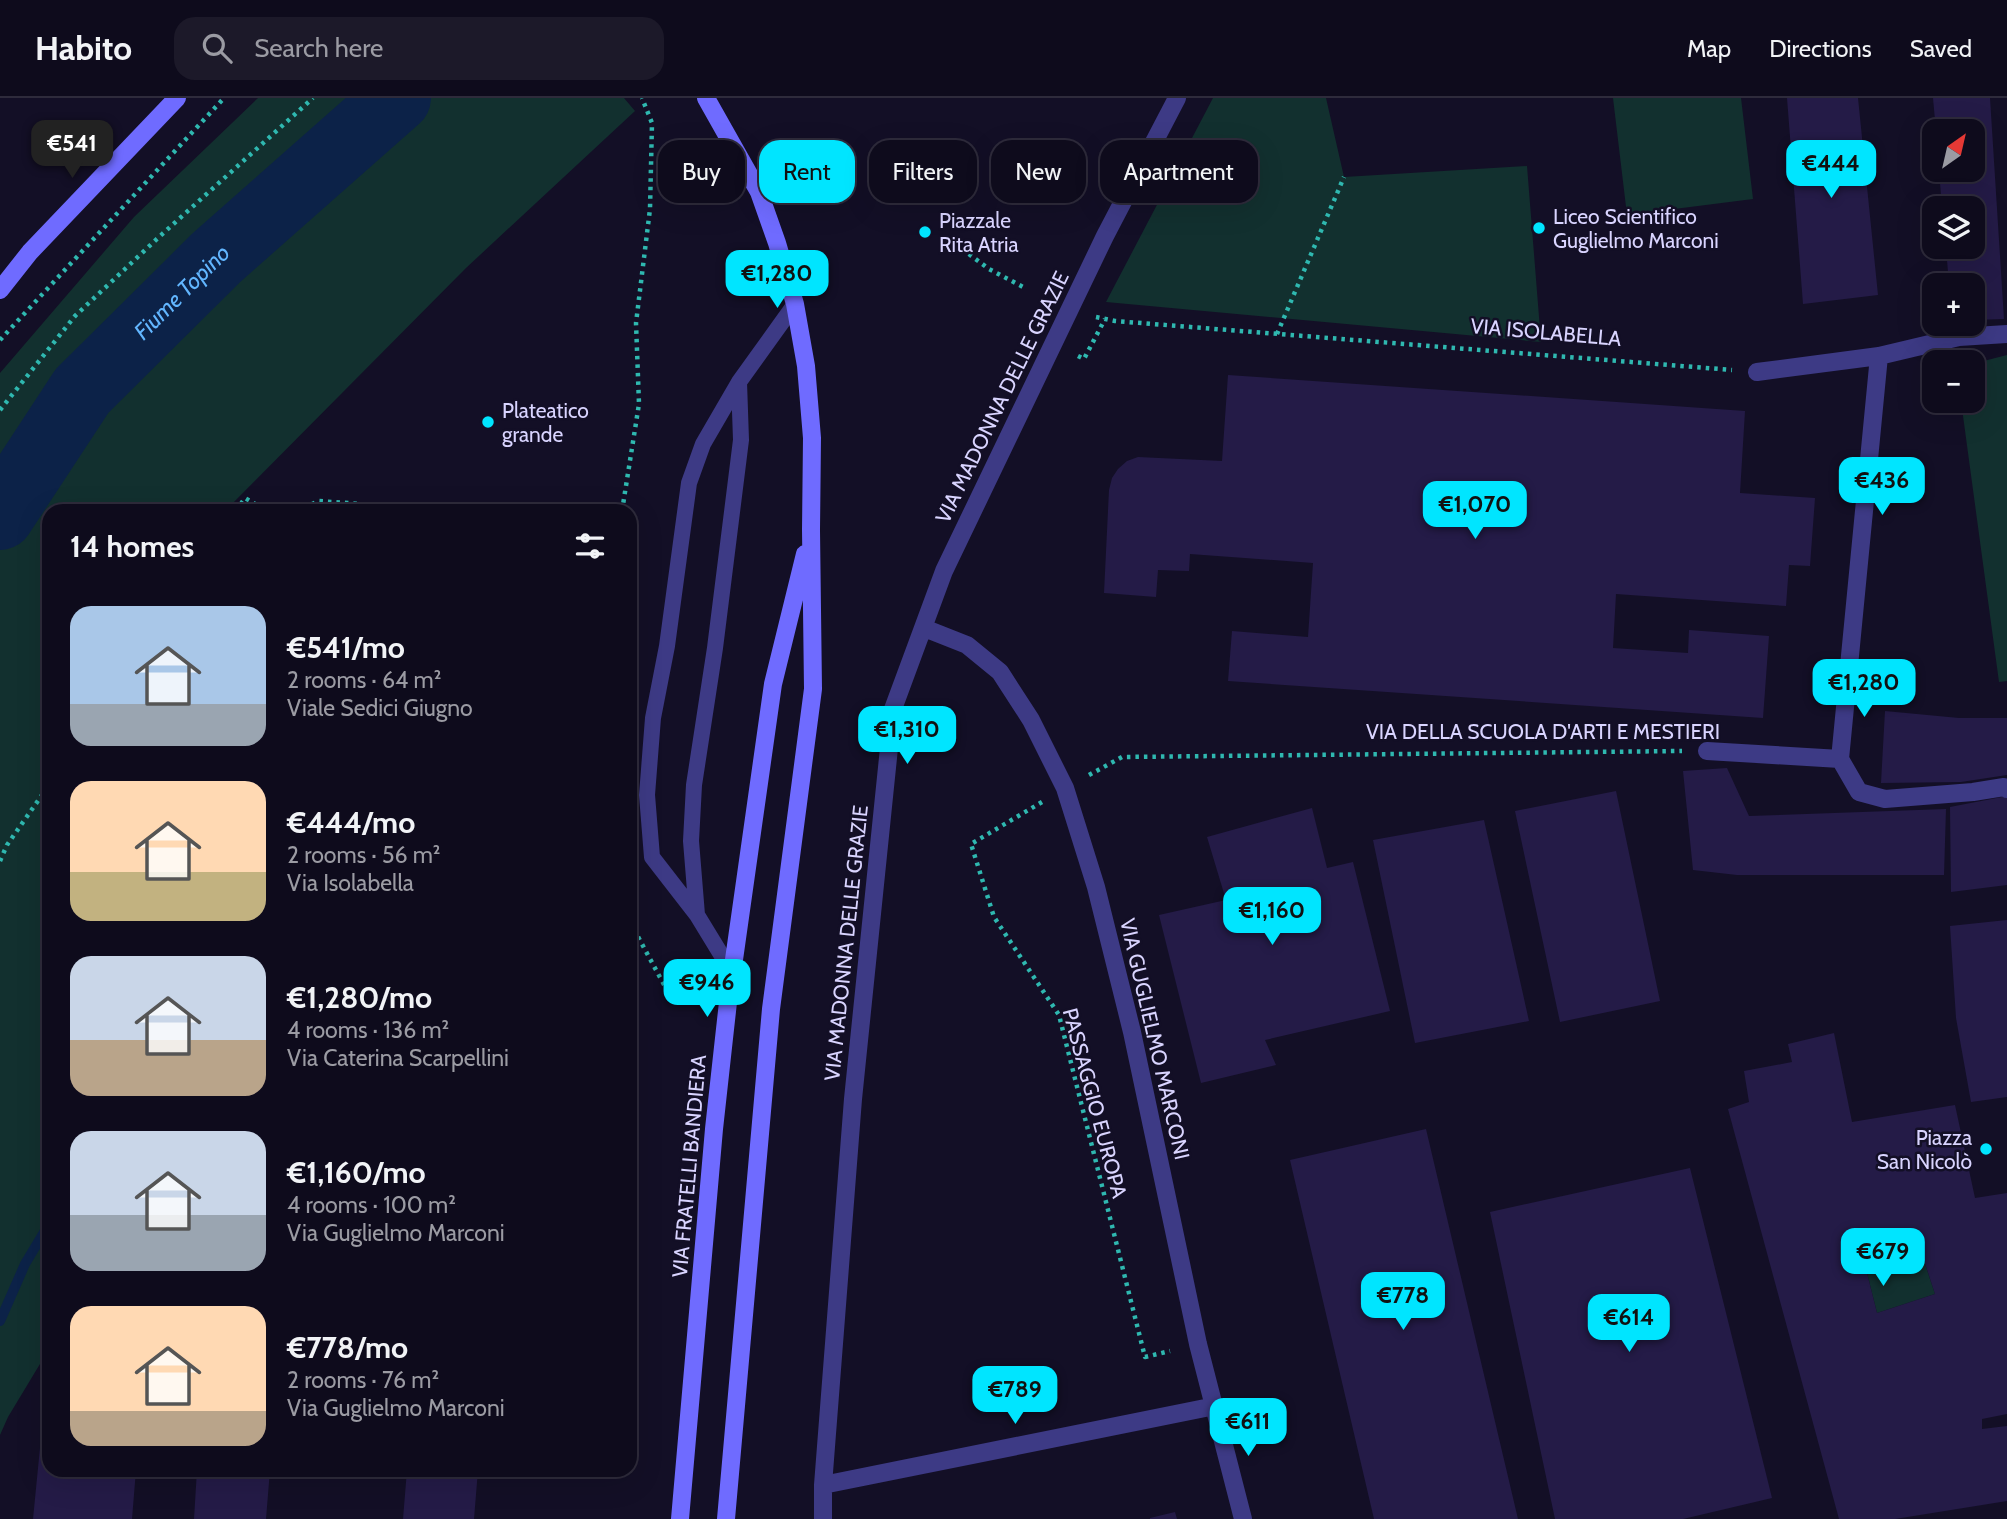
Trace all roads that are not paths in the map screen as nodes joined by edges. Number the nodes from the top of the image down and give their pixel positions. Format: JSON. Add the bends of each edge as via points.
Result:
{"nodes":[{"id":1,"x":177,"y":98,"type":"edge"},
{"id":2,"x":706,"y":98,"type":"edge"},
{"id":3,"x":1177,"y":98,"type":"edge"},
{"id":4,"x":0,"y":290,"type":"edge"},
{"id":5,"x":795,"y":304,"type":"junction"},
{"id":6,"x":2007,"y":334,"type":"edge"},
{"id":7,"x":1879,"y":356,"type":"junction"},
{"id":8,"x":1757,"y":372,"type":"road end"},
{"id":9,"x":739,"y":382,"type":"junction"},
{"id":10,"x":810,"y":530,"type":"junction"},
{"id":11,"x":924,"y":628,"type":"junction"},
{"id":12,"x":1707,"y":751,"type":"road end"},
{"id":13,"x":1840,"y":759,"type":"junction"},
{"id":14,"x":2007,"y":789,"type":"edge"},
{"id":15,"x":697,"y":915,"type":"junction"},
{"id":16,"x":728,"y":1002,"type":"junction"},
{"id":17,"x":1215,"y":1406,"type":"junction"},
{"id":18,"x":823,"y":1485,"type":"junction"},
{"id":19,"x":680,"y":1519,"type":"edge"},
{"id":20,"x":726,"y":1519,"type":"edge"},
{"id":21,"x":823,"y":1519,"type":"edge"},
{"id":22,"x":1243,"y":1519,"type":"edge"}],
"edges":[{"from":1,"to":4,"type":"main road","via":[[30,252]]},
{"from":2,"to":5,"type":"main road","name":"VIA FRATELLI BANDIERA","via":[[759,192]]},
{"from":3,"to":11,"type":"street","name":"VIA MADONNA DELLE GRAZIE","via":[[1105,236],[944,571]]},
{"from":5,"to":9,"type":"lane"},
{"from":5,"to":10,"type":"main road","name":"VIA FRATELLI BANDIERA","via":[[812,438]]},
{"from":6,"to":7,"type":"street","via":[[1959,337]]},
{"from":7,"to":8,"type":"street"},
{"from":7,"to":13,"type":"street"},
{"from":9,"to":15,"type":"lane","via":[[741,440],[694,785],[691,841]]},
{"from":9,"to":15,"type":"lane","via":[[703,444],[689,483],[653,718],[648,795],[652,857]]},
{"from":10,"to":16,"type":"main road","name":"VIA FRATELLI BANDIERA","via":[[773,684]]},
{"from":10,"to":20,"type":"main road","name":"VIA FRATELLI BANDIERA","via":[[814,689],[771,1009]]},
{"from":11,"to":17,"type":"street","name":"VIA GUGLIELMO MARCONI","via":[[967,645],[1000,673],[1031,720],[1065,788],[1096,887],[1132,1032]]},
{"from":11,"to":18,"type":"street","name":"VIA MADONNA DELLE GRAZIE","via":[[893,709],[853,1099]]},
{"from":12,"to":13,"type":"street","name":"VIA DELLA SCUOLA D'ARTI E MESTIERI"},
{"from":13,"to":14,"type":"street","via":[[1859,792],[1885,799]]},
{"from":15,"to":16,"type":"lane","via":[[722,956]]},
{"from":16,"to":19,"type":"main road","name":"VIA FRATELLI BANDIERA"},
{"from":17,"to":18,"type":"street"},
{"from":17,"to":22,"type":"street","name":"VIA GUGLIELMO MARCONI"},
{"from":18,"to":21,"type":"street","name":"VIA MADONNA DELLE GRAZIE"}]}
